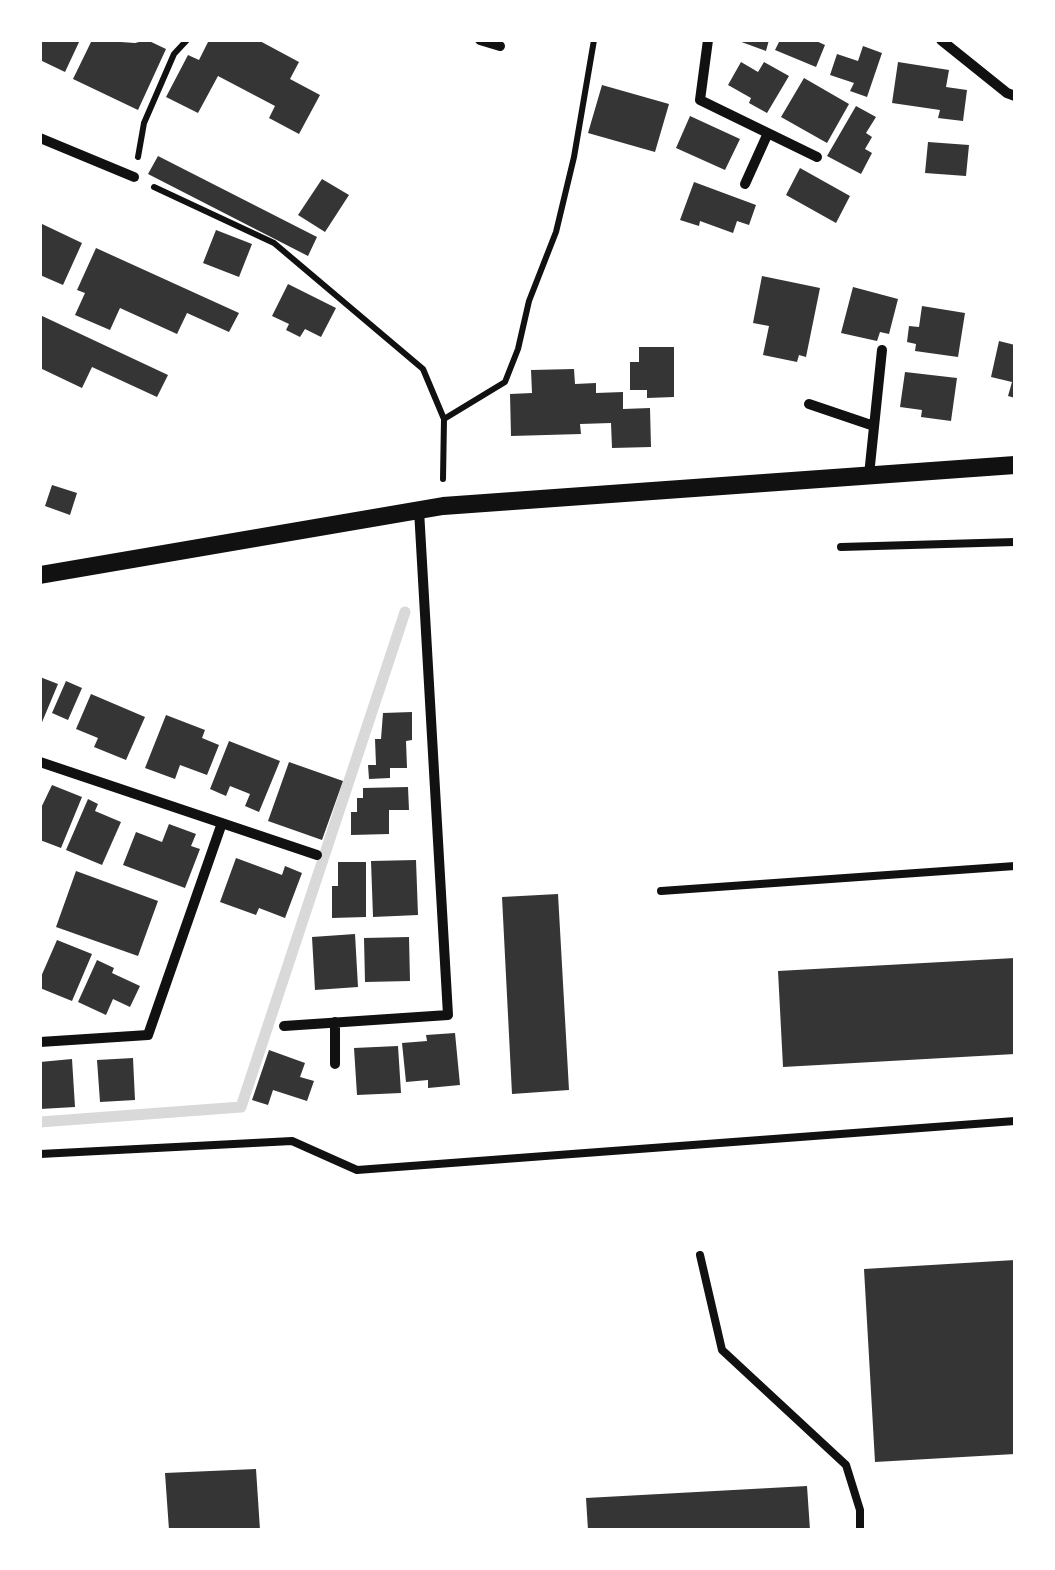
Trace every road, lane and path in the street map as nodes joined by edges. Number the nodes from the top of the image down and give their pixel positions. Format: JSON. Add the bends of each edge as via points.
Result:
{"nodes":[{"id":1,"x":187,"y":40,"type":"edge"},
{"id":2,"x":480,"y":40,"type":"edge"},
{"id":3,"x":594,"y":40,"type":"edge"},
{"id":4,"x":708,"y":40,"type":"edge"},
{"id":5,"x":941,"y":40,"type":"edge"},
{"id":6,"x":500,"y":46,"type":"dead end"},
{"id":7,"x":1015,"y":96,"type":"edge"},
{"id":8,"x":768,"y":133,"type":"junction"},
{"id":9,"x":40,"y":138,"type":"edge"},
{"id":10,"x":817,"y":158,"type":"dead end"},
{"id":11,"x":134,"y":177,"type":"junction"},
{"id":12,"x":745,"y":184,"type":"dead end"},
{"id":13,"x":882,"y":350,"type":"dead end"},
{"id":14,"x":808,"y":404,"type":"dead end"},
{"id":15,"x":444,"y":420,"type":"junction"},
{"id":16,"x":874,"y":426,"type":"junction"},
{"id":17,"x":1015,"y":465,"type":"edge"},
{"id":18,"x":869,"y":475,"type":"junction"},
{"id":19,"x":443,"y":506,"type":"junction"},
{"id":20,"x":419,"y":510,"type":"junction"},
{"id":21,"x":1015,"y":542,"type":"edge"},
{"id":22,"x":841,"y":547,"type":"dead end"},
{"id":23,"x":40,"y":575,"type":"edge"},
{"id":24,"x":40,"y":762,"type":"edge"},
{"id":25,"x":222,"y":823,"type":"junction"},
{"id":26,"x":317,"y":855,"type":"dead end"},
{"id":27,"x":1015,"y":866,"type":"edge"},
{"id":28,"x":661,"y":891,"type":"dead end"},
{"id":29,"x":335,"y":1022,"type":"junction"},
{"id":30,"x":284,"y":1026,"type":"dead end"},
{"id":31,"x":40,"y":1042,"type":"edge"},
{"id":32,"x":335,"y":1064,"type":"dead end"},
{"id":33,"x":1015,"y":1121,"type":"edge"},
{"id":34,"x":40,"y":1154,"type":"edge"},
{"id":35,"x":700,"y":1255,"type":"dead end"},
{"id":36,"x":860,"y":1530,"type":"edge"}],
"edges":[{"from":1,"to":11,"type":"path","via":[[174,54],[144,123]]},
{"from":2,"to":6,"type":"street"},
{"from":3,"to":15,"type":"path","via":[[556,232],[518,349],[504,382]]},
{"from":4,"to":8,"type":"street","via":[[700,100]]},
{"from":5,"to":7,"type":"street"},
{"from":8,"to":10,"type":"street"},
{"from":8,"to":12,"type":"street"},
{"from":9,"to":11,"type":"street"},
{"from":11,"to":15,"type":"path","via":[[274,243],[423,368]]},
{"from":13,"to":16,"type":"street"},
{"from":14,"to":16,"type":"street"},
{"from":15,"to":19,"type":"path"},
{"from":16,"to":18,"type":"street"},
{"from":17,"to":18,"type":"street"},
{"from":18,"to":19,"type":"street"},
{"from":19,"to":20,"type":"street"},
{"from":20,"to":23,"type":"street"},
{"from":20,"to":29,"type":"street","via":[[448,1015]]},
{"from":21,"to":22,"type":"lane"},
{"from":24,"to":25,"type":"street"},
{"from":25,"to":26,"type":"street"},
{"from":25,"to":31,"type":"street","via":[[148,1035]]},
{"from":27,"to":28,"type":"lane"},
{"from":29,"to":30,"type":"street"},
{"from":29,"to":32,"type":"street"},
{"from":33,"to":34,"type":"lane","via":[[357,1170],[292,1141]]},
{"from":35,"to":36,"type":"lane","via":[[722,1350],[846,1466]]}]}
